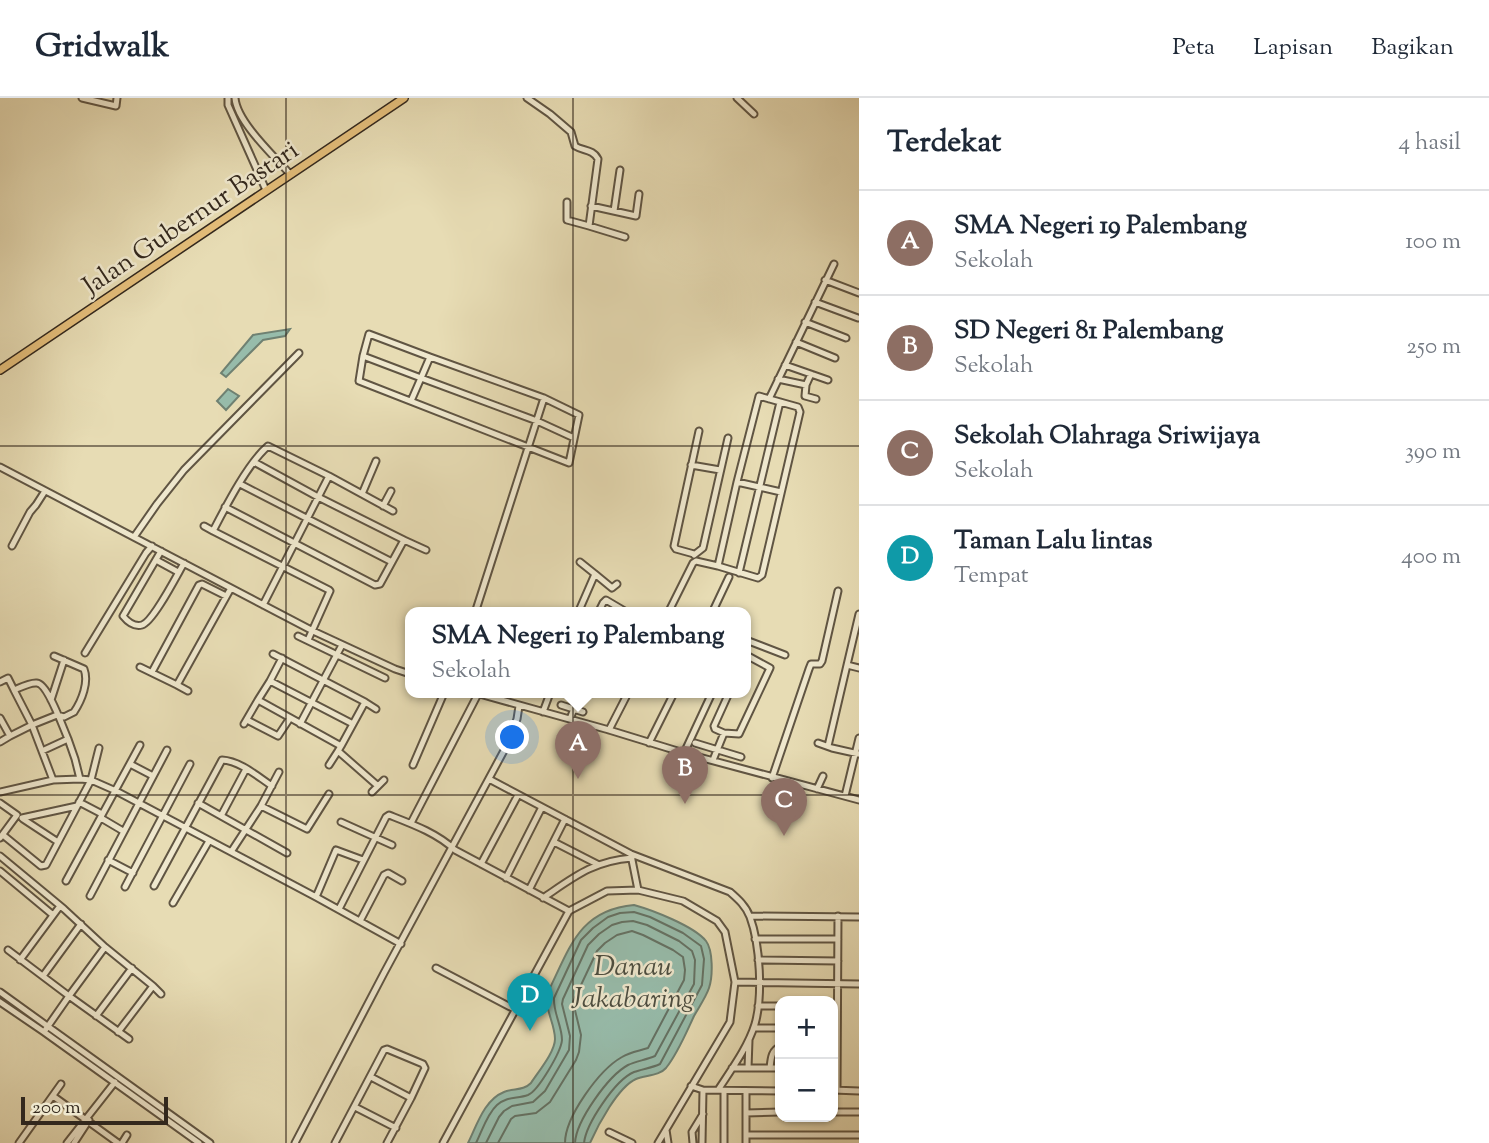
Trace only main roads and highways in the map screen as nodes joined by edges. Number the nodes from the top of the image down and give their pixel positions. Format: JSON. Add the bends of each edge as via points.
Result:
{"nodes":[{"id":1,"x":404,"y":98,"type":"edge"},
{"id":2,"x":0,"y":370,"type":"edge"}],
"edges":[{"from":1,"to":2,"type":"highway","name":"Jalan Gubernur Bastari"}]}
